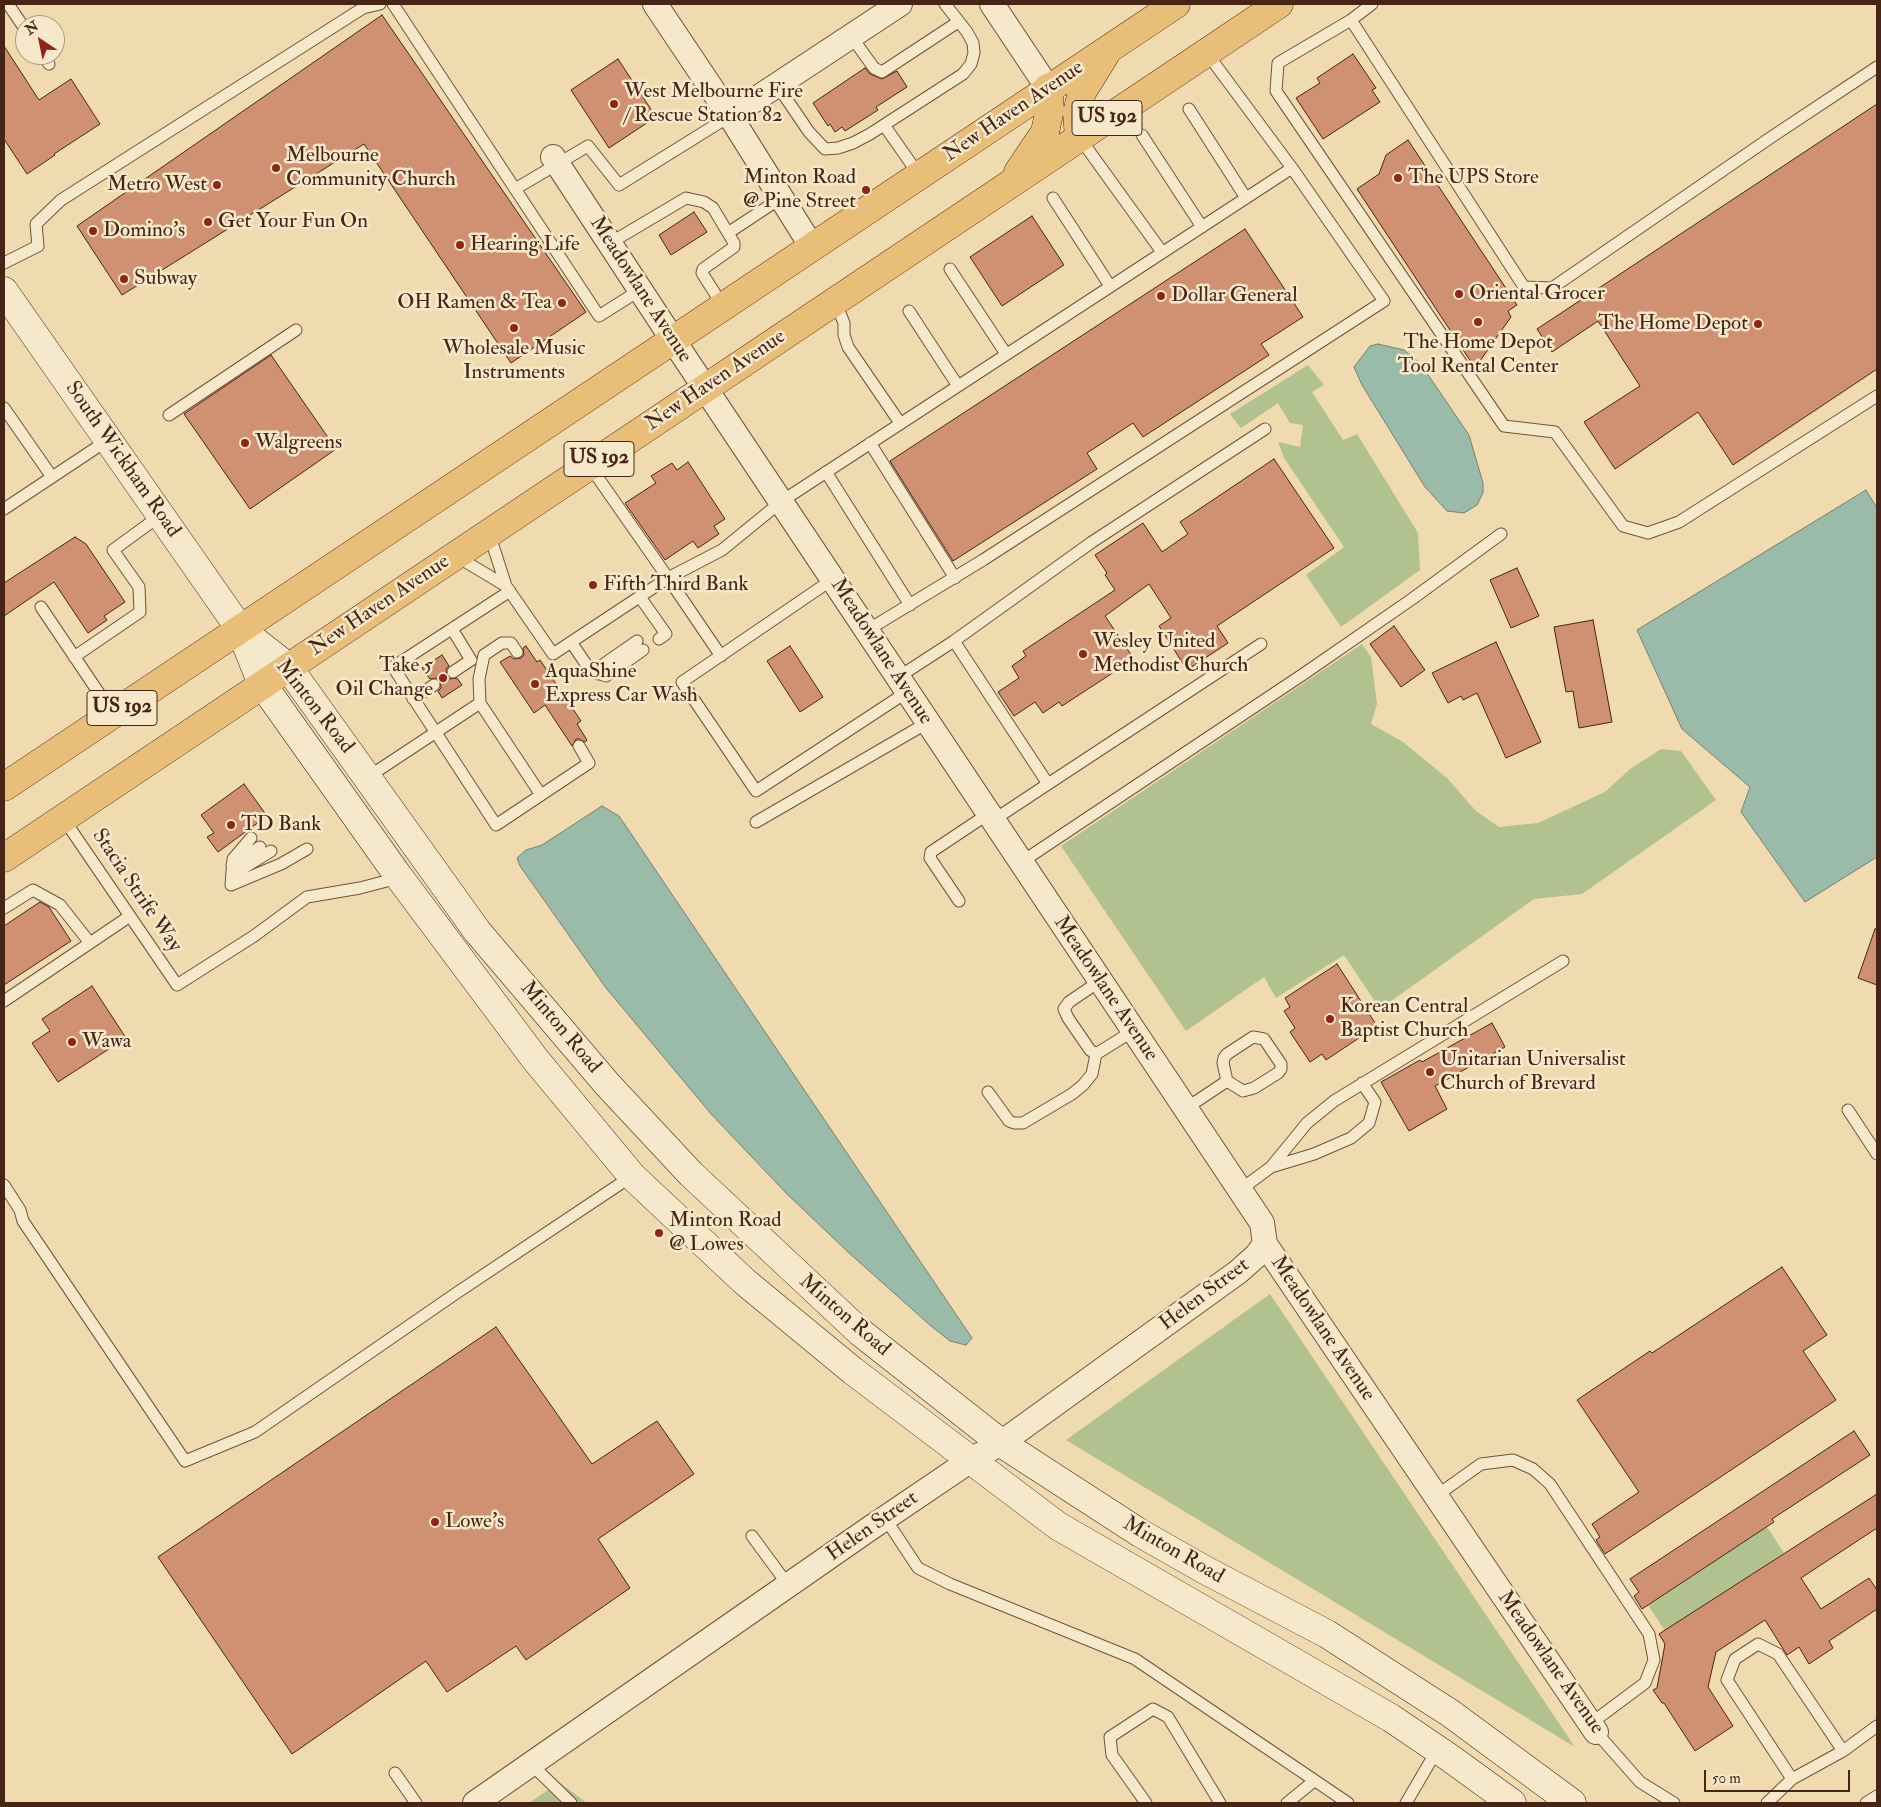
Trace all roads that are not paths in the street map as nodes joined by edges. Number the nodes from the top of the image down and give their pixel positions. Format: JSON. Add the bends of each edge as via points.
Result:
{"nodes":[{"id":1,"x":8,"y":4,"type":"edge"},
{"id":2,"x":380,"y":4,"type":"edge"},
{"id":3,"x":393,"y":4,"type":"edge"},
{"id":4,"x":655,"y":4,"type":"edge"},
{"id":5,"x":900,"y":4,"type":"edge"},
{"id":6,"x":945,"y":4,"type":"edge"},
{"id":7,"x":992,"y":4,"type":"edge"},
{"id":8,"x":1176,"y":4,"type":"edge"},
{"id":9,"x":1279,"y":4,"type":"edge"},
{"id":10,"x":1372,"y":4,"type":"edge"},
{"id":11,"x":15,"y":15,"type":"edge"},
{"id":12,"x":1350,"y":20,"type":"junction"},
{"id":13,"x":958,"y":22,"type":"junction"},
{"id":14,"x":851,"y":36,"type":"junction"},
{"id":15,"x":1110,"y":48,"type":"junction"},
{"id":16,"x":1206,"y":52,"type":"junction"},
{"id":17,"x":1877,"y":67,"type":"edge"},
{"id":18,"x":777,"y":85,"type":"junction"},
{"id":19,"x":1048,"y":88,"type":"junction"},
{"id":20,"x":1189,"y":110,"type":"dead end"},
{"id":21,"x":730,"y":116,"type":"junction"},
{"id":22,"x":884,"y":125,"type":"junction"},
{"id":23,"x":1142,"y":135,"type":"dead end"},
{"id":24,"x":1079,"y":137,"type":"junction"},
{"id":25,"x":556,"y":160,"type":"junction"},
{"id":26,"x":1292,"y":168,"type":"junction"},
{"id":27,"x":919,"y":175,"type":"junction"},
{"id":28,"x":1008,"y":185,"type":"junction"},
{"id":29,"x":515,"y":189,"type":"junction"},
{"id":30,"x":782,"y":198,"type":"junction"},
{"id":31,"x":1053,"y":198,"type":"dead end"},
{"id":32,"x":1246,"y":198,"type":"junction"},
{"id":33,"x":1202,"y":227,"type":"junction"},
{"id":34,"x":728,"y":233,"type":"junction"},
{"id":35,"x":610,"y":243,"type":"junction"},
{"id":36,"x":812,"y":247,"type":"junction"},
{"id":37,"x":1162,"y":252,"type":"junction"},
{"id":38,"x":4,"y":263,"type":"edge"},
{"id":39,"x":950,"y":269,"type":"dead end"},
{"id":40,"x":1110,"y":286,"type":"junction"},
{"id":41,"x":640,"y":290,"type":"junction"},
{"id":42,"x":4,"y":291,"type":"edge"},
{"id":43,"x":835,"y":301,"type":"junction"},
{"id":44,"x":724,"y":306,"type":"junction"},
{"id":45,"x":908,"y":311,"type":"dead end"},
{"id":46,"x":296,"y":330,"type":"dead end"},
{"id":47,"x":673,"y":340,"type":"junction"},
{"id":48,"x":1006,"y":354,"type":"junction"},
{"id":49,"x":958,"y":386,"type":"junction"},
{"id":50,"x":705,"y":388,"type":"junction"},
{"id":51,"x":1877,"y":396,"type":"edge"},
{"id":52,"x":4,"y":408,"type":"edge"},
{"id":53,"x":169,"y":415,"type":"dead end"},
{"id":54,"x":900,"y":423,"type":"junction"},
{"id":55,"x":1265,"y":429,"type":"dead end"},
{"id":56,"x":108,"y":440,"type":"junction"},
{"id":57,"x":870,"y":444,"type":"junction"},
{"id":58,"x":590,"y":465,"type":"junction"},
{"id":59,"x":826,"y":472,"type":"junction"},
{"id":60,"x":52,"y":477,"type":"junction"},
{"id":61,"x":782,"y":501,"type":"junction"},
{"id":62,"x":5,"y":507,"type":"edge"},
{"id":63,"x":161,"y":515,"type":"junction"},
{"id":64,"x":489,"y":532,"type":"junction"},
{"id":65,"x":1501,"y":534,"type":"dead end"},
{"id":66,"x":455,"y":555,"type":"junction"},
{"id":67,"x":668,"y":578,"type":"junction"},
{"id":68,"x":955,"y":578,"type":"junction"},
{"id":69,"x":832,"y":579,"type":"junction"},
{"id":70,"x":508,"y":588,"type":"junction"},
{"id":71,"x":640,"y":597,"type":"junction"},
{"id":72,"x":910,"y":605,"type":"junction"},
{"id":73,"x":41,"y":607,"type":"dead end"},
{"id":74,"x":452,"y":628,"type":"junction"},
{"id":75,"x":240,"y":629,"type":"junction"},
{"id":76,"x":866,"y":630,"type":"junction"},
{"id":77,"x":657,"y":631,"type":"dead end"},
{"id":78,"x":954,"y":641,"type":"junction"},
{"id":79,"x":572,"y":642,"type":"junction"},
{"id":80,"x":1261,"y":644,"type":"dead end"},
{"id":81,"x":640,"y":645,"type":"dead end"},
{"id":82,"x":516,"y":652,"type":"dead end"},
{"id":83,"x":721,"y":656,"type":"junction"},
{"id":84,"x":74,"y":657,"type":"junction"},
{"id":85,"x":288,"y":667,"type":"junction"},
{"id":86,"x":454,"y":672,"type":"dead end"},
{"id":87,"x":262,"y":684,"type":"junction"},
{"id":88,"x":434,"y":685,"type":"dead end"},
{"id":89,"x":902,"y":685,"type":"junction"},
{"id":90,"x":413,"y":698,"type":"junction"},
{"id":91,"x":480,"y":703,"type":"junction"},
{"id":92,"x":112,"y":714,"type":"junction"},
{"id":93,"x":927,"y":723,"type":"junction"},
{"id":94,"x":435,"y":733,"type":"junction"},
{"id":95,"x":579,"y":746,"type":"dead end"},
{"id":96,"x":368,"y":777,"type":"junction"},
{"id":97,"x":1048,"y":784,"type":"junction"},
{"id":98,"x":4,"y":787,"type":"edge"},
{"id":99,"x":541,"y":795,"type":"junction"},
{"id":100,"x":990,"y":817,"type":"junction"},
{"id":101,"x":63,"y":818,"type":"junction"},
{"id":102,"x":756,"y":822,"type":"dead end"},
{"id":103,"x":250,"y":838,"type":"dead end"},
{"id":104,"x":266,"y":849,"type":"dead end"},
{"id":105,"x":308,"y":849,"type":"dead end"},
{"id":106,"x":4,"y":858,"type":"edge"},
{"id":107,"x":1020,"y":863,"type":"junction"},
{"id":108,"x":231,"y":875,"type":"junction"},
{"id":109,"x":399,"y":877,"type":"junction"},
{"id":110,"x":959,"y":901,"type":"dead end"},
{"id":111,"x":4,"y":908,"type":"edge"},
{"id":112,"x":130,"y":916,"type":"junction"},
{"id":113,"x":90,"y":943,"type":"junction"},
{"id":114,"x":1562,"y":961,"type":"dead end"},
{"id":115,"x":1100,"y":981,"type":"junction"},
{"id":116,"x":4,"y":1000,"type":"edge"},
{"id":117,"x":1133,"y":1031,"type":"junction"},
{"id":118,"x":1096,"y":1054,"type":"junction"},
{"id":119,"x":1227,"y":1080,"type":"junction"},
{"id":120,"x":1362,"y":1083,"type":"junction"},
{"id":121,"x":988,"y":1092,"type":"dead end"},
{"id":122,"x":1185,"y":1109,"type":"junction"},
{"id":123,"x":1848,"y":1110,"type":"dead end"},
{"id":124,"x":1877,"y":1154,"type":"edge"},
{"id":125,"x":1271,"y":1166,"type":"junction"},
{"id":126,"x":632,"y":1176,"type":"junction"},
{"id":127,"x":4,"y":1185,"type":"edge"},
{"id":128,"x":1240,"y":1190,"type":"junction"},
{"id":129,"x":1265,"y":1244,"type":"junction"},
{"id":130,"x":1001,"y":1443,"type":"junction"},
{"id":131,"x":971,"y":1460,"type":"junction"},
{"id":132,"x":1436,"y":1496,"type":"junction"},
{"id":133,"x":886,"y":1518,"type":"junction"},
{"id":134,"x":752,"y":1536,"type":"dead end"},
{"id":135,"x":788,"y":1585,"type":"junction"},
{"id":136,"x":1447,"y":1710,"type":"junction"},
{"id":137,"x":1877,"y":1726,"type":"edge"},
{"id":138,"x":1593,"y":1728,"type":"junction"},
{"id":139,"x":1437,"y":1750,"type":"junction"},
{"id":140,"x":1842,"y":1751,"type":"junction"},
{"id":141,"x":531,"y":1764,"type":"junction"},
{"id":142,"x":395,"y":1773,"type":"dead end"},
{"id":143,"x":1792,"y":1779,"type":"junction"},
{"id":144,"x":1314,"y":1781,"type":"junction"},
{"id":145,"x":1877,"y":1796,"type":"edge"},
{"id":146,"x":416,"y":1803,"type":"edge"},
{"id":147,"x":475,"y":1803,"type":"edge"},
{"id":148,"x":571,"y":1803,"type":"edge"},
{"id":149,"x":1146,"y":1803,"type":"edge"},
{"id":150,"x":1220,"y":1803,"type":"edge"},
{"id":151,"x":1286,"y":1803,"type":"edge"},
{"id":152,"x":1348,"y":1803,"type":"edge"},
{"id":153,"x":1406,"y":1803,"type":"edge"},
{"id":154,"x":1512,"y":1803,"type":"edge"},
{"id":155,"x":1572,"y":1803,"type":"edge"},
{"id":156,"x":1674,"y":1803,"type":"edge"},
{"id":157,"x":1768,"y":1803,"type":"edge"},
{"id":158,"x":1866,"y":1803,"type":"edge"}],
"edges":[{"from":1,"to":11,"type":"lane"},
{"from":2,"to":38,"type":"lane","via":[[363,8],[61,200],[36,224],[38,246]]},
{"from":3,"to":29,"type":"lane"},
{"from":4,"to":21,"type":"street"},
{"from":5,"to":14,"type":"street"},
{"from":6,"to":13,"type":"lane"},
{"from":7,"to":19,"type":"street"},
{"from":8,"to":15,"type":"main road","name":"New Haven Avenue","number":"US 192"},
{"from":9,"to":16,"type":"main road","name":"New Haven Avenue","number":"US 192"},
{"from":10,"to":12,"type":"lane"},
{"from":12,"to":17,"type":"lane","via":[[1524,287],[1552,288]]},
{"from":12,"to":51,"type":"lane","via":[[1278,63],[1276,91],[1504,426],[1555,432],[1623,526],[1648,533],[1679,522]]},
{"from":13,"to":14,"type":"lane","via":[[882,72],[874,68]]},
{"from":13,"to":22,"type":"lane","via":[[973,43],[971,64],[963,74]]},
{"from":14,"to":18,"type":"street"},
{"from":15,"to":19,"type":"main road","name":"New Haven Avenue","number":"US 192"},
{"from":15,"to":24,"type":"main road","via":[[1082,92],[1077,113]]},
{"from":16,"to":24,"type":"main road","name":"New Haven Avenue","number":"US 192"},
{"from":16,"to":26,"type":"lane"},
{"from":18,"to":21,"type":"street"},
{"from":18,"to":22,"type":"lane","via":[[809,132],[825,149],[853,143]]},
{"from":19,"to":27,"type":"main road","name":"New Haven Avenue","number":"US 192"},
{"from":19,"to":28,"type":"main road","via":[[1050,109],[1045,132]]},
{"from":20,"to":32,"type":"lane"},
{"from":21,"to":25,"type":"lane","via":[[619,185],[588,146]]},
{"from":21,"to":30,"type":"street"},
{"from":22,"to":27,"type":"lane"},
{"from":23,"to":33,"type":"lane"},
{"from":24,"to":28,"type":"main road","name":"New Haven Avenue","number":"US 192"},
{"from":24,"to":37,"type":"lane"},
{"from":25,"to":29,"type":"lane"},
{"from":25,"to":35,"type":"street","name":"Meadowlane Avenue"},
{"from":26,"to":32,"type":"lane"},
{"from":26,"to":68,"type":"lane","via":[[1384,301]]},
{"from":27,"to":36,"type":"main road","name":"New Haven Avenue","number":"US 192"},
{"from":28,"to":43,"type":"main road","name":"New Haven Avenue","number":"US 192"},
{"from":29,"to":41,"type":"lane","via":[[599,316]]},
{"from":30,"to":34,"type":"lane"},
{"from":30,"to":36,"type":"street"},
{"from":31,"to":40,"type":"lane"},
{"from":32,"to":33,"type":"lane"},
{"from":33,"to":37,"type":"lane"},
{"from":34,"to":35,"type":"lane","via":[[713,208],[704,202],[686,198]]},
{"from":34,"to":44,"type":"lane","via":[[734,247],[702,273]]},
{"from":35,"to":41,"type":"street","name":"Meadowlane Avenue"},
{"from":36,"to":44,"type":"main road","name":"New Haven Avenue","number":"US 192"},
{"from":37,"to":40,"type":"lane"},
{"from":39,"to":48,"type":"lane"},
{"from":40,"to":48,"type":"lane"},
{"from":41,"to":47,"type":"street","name":"Meadowlane Avenue"},
{"from":42,"to":56,"type":"main road","name":"South Wickham Road"},
{"from":43,"to":50,"type":"main road","name":"New Haven Avenue","number":"US 192"},
{"from":43,"to":54,"type":"lane","via":[[844,323],[848,347]]},
{"from":44,"to":47,"type":"main road","name":"New Haven Avenue","number":"US 192"},
{"from":45,"to":49,"type":"lane"},
{"from":46,"to":53,"type":"lane"},
{"from":47,"to":50,"type":"street","name":"Meadowlane Avenue"},
{"from":47,"to":75,"type":"main road","name":"New Haven Avenue","number":"US 192"},
{"from":48,"to":49,"type":"lane"},
{"from":49,"to":54,"type":"lane"},
{"from":50,"to":58,"type":"main road","name":"New Haven Avenue","number":"US 192"},
{"from":50,"to":61,"type":"street","name":"Meadowlane Avenue"},
{"from":52,"to":60,"type":"lane"},
{"from":54,"to":57,"type":"lane"},
{"from":55,"to":78,"type":"lane","via":[[1092,542]]},
{"from":56,"to":60,"type":"lane"},
{"from":56,"to":63,"type":"main road","name":"South Wickham Road"},
{"from":57,"to":59,"type":"lane"},
{"from":57,"to":68,"type":"lane"},
{"from":58,"to":64,"type":"main road","name":"New Haven Avenue","number":"US 192"},
{"from":58,"to":67,"type":"lane"},
{"from":59,"to":61,"type":"lane"},
{"from":59,"to":72,"type":"lane"},
{"from":60,"to":62,"type":"lane"},
{"from":61,"to":67,"type":"lane","via":[[722,550]]},
{"from":61,"to":69,"type":"street","name":"Meadowlane Avenue"},
{"from":63,"to":75,"type":"main road","name":"South Wickham Road"},
{"from":63,"to":84,"type":"lane","via":[[113,550],[138,587],[140,612]]},
{"from":64,"to":66,"type":"main road","name":"New Haven Avenue","number":"US 192"},
{"from":64,"to":70,"type":"lane"},
{"from":65,"to":107,"type":"lane","via":[[1320,663]]},
{"from":66,"to":70,"type":"lane"},
{"from":66,"to":85,"type":"main road","name":"New Haven Avenue","number":"US 192"},
{"from":67,"to":71,"type":"lane"},
{"from":67,"to":83,"type":"lane"},
{"from":68,"to":72,"type":"lane"},
{"from":69,"to":76,"type":"street","name":"Meadowlane Avenue"},
{"from":69,"to":83,"type":"lane"},
{"from":70,"to":74,"type":"lane"},
{"from":70,"to":79,"type":"lane","via":[[553,654]]},
{"from":71,"to":77,"type":"lane"},
{"from":71,"to":79,"type":"lane"},
{"from":72,"to":76,"type":"lane"},
{"from":73,"to":84,"type":"lane"},
{"from":74,"to":86,"type":"lane","via":[[471,660]]},
{"from":74,"to":90,"type":"lane","via":[[393,667]]},
{"from":75,"to":85,"type":"main road","name":"Minton Road"},
{"from":75,"to":87,"type":"main road","name":"Minton Road"},
{"from":75,"to":92,"type":"main road","name":"New Haven Avenue","number":"US 192"},
{"from":76,"to":89,"type":"street","name":"Meadowlane Avenue"},
{"from":78,"to":89,"type":"lane"},
{"from":78,"to":97,"type":"lane"},
{"from":79,"to":81,"type":"lane","via":[[590,670],[606,676]]},
{"from":80,"to":97,"type":"lane"},
{"from":82,"to":91,"type":"lane","via":[[511,644],[502,643],[484,655],[479,680]]},
{"from":83,"to":89,"type":"lane","via":[[682,682],[756,791]]},
{"from":84,"to":92,"type":"lane"},
{"from":85,"to":87,"type":"main road","name":"New Haven Avenue","number":"US 192"},
{"from":85,"to":96,"type":"main road","name":"Minton Road"},
{"from":87,"to":101,"type":"main road","name":"New Haven Avenue","number":"US 192"},
{"from":87,"to":109,"type":"main road","name":"Minton Road"},
{"from":88,"to":90,"type":"lane"},
{"from":89,"to":93,"type":"street","name":"Meadowlane Avenue"},
{"from":90,"to":94,"type":"lane"},
{"from":91,"to":94,"type":"lane"},
{"from":91,"to":99,"type":"lane"},
{"from":92,"to":98,"type":"main road","name":"New Haven Avenue","number":"US 192"},
{"from":93,"to":100,"type":"street","name":"Meadowlane Avenue"},
{"from":93,"to":102,"type":"lane"},
{"from":94,"to":96,"type":"lane"},
{"from":94,"to":99,"type":"lane","via":[[496,825]]},
{"from":95,"to":99,"type":"lane","via":[[589,763]]},
{"from":96,"to":130,"type":"main road","name":"Minton Road","via":[[477,931],[607,1084],[691,1174],[860,1332]]},
{"from":97,"to":100,"type":"lane"},
{"from":100,"to":107,"type":"street","name":"Meadowlane Avenue"},
{"from":100,"to":110,"type":"lane","via":[[931,852],[930,858]]},
{"from":101,"to":106,"type":"main road","name":"New Haven Avenue","number":"US 192"},
{"from":101,"to":112,"type":"lane","name":"Stacia Strife Way"},
{"from":103,"to":108,"type":"lane","via":[[233,859]]},
{"from":104,"to":108,"type":"lane"},
{"from":105,"to":108,"type":"lane","via":[[281,864]]},
{"from":107,"to":115,"type":"street","name":"Meadowlane Avenue"},
{"from":109,"to":112,"type":"lane","name":"Stacia Strife Way","via":[[360,888],[306,896],[254,936],[177,985]]},
{"from":109,"to":126,"type":"main road","name":"Minton Road","via":[[535,1059]]},
{"from":111,"to":113,"type":"lane","via":[[33,890],[60,905]]},
{"from":112,"to":113,"type":"lane"},
{"from":113,"to":116,"type":"lane"},
{"from":114,"to":120,"type":"lane"},
{"from":115,"to":117,"type":"street","name":"Meadowlane Avenue"},
{"from":115,"to":118,"type":"lane","via":[[1064,1009],[1090,1050]]},
{"from":117,"to":118,"type":"lane"},
{"from":117,"to":122,"type":"street","name":"Meadowlane Avenue"},
{"from":118,"to":121,"type":"lane","via":[[1092,1074],[1083,1085],[1023,1123],[1008,1121]]},
{"from":119,"to":119,"type":"lane","via":[[1243,1091],[1254,1088],[1278,1073],[1281,1064],[1264,1040],[1253,1037],[1224,1058]]},
{"from":119,"to":122,"type":"lane"},
{"from":120,"to":125,"type":"lane","via":[[1307,1123]]},
{"from":120,"to":125,"type":"lane","via":[[1375,1102],[1370,1123],[1351,1138],[1329,1148]]},
{"from":122,"to":128,"type":"street","name":"Meadowlane Avenue"},
{"from":123,"to":124,"type":"lane"},
{"from":125,"to":128,"type":"lane"},
{"from":126,"to":127,"type":"lane","via":[[255,1432],[185,1461],[24,1221]]},
{"from":126,"to":131,"type":"main road","name":"Minton Road","via":[[745,1282],[853,1371]]},
{"from":128,"to":129,"type":"street","name":"Meadowlane Avenue","via":[[1262,1223]]},
{"from":129,"to":130,"type":"street","name":"Helen Street","via":[[1238,1272]]},
{"from":129,"to":132,"type":"street","name":"Meadowlane Avenue"},
{"from":130,"to":131,"type":"street","name":"Helen Street"},
{"from":130,"to":136,"type":"main road","name":"Minton Road","via":[[1115,1518],[1327,1634]]},
{"from":131,"to":133,"type":"street","name":"Helen Street"},
{"from":131,"to":139,"type":"main road","name":"Minton Road","via":[[1058,1526],[1391,1718]]},
{"from":132,"to":138,"type":"street","name":"Meadowlane Avenue"},
{"from":132,"to":138,"type":"lane","via":[[1480,1464],[1514,1460],[1533,1469],[1550,1484],[1649,1634],[1654,1660],[1645,1684]]},
{"from":133,"to":135,"type":"street","name":"Helen Street"},
{"from":133,"to":144,"type":"lane","via":[[918,1568],[1135,1659]]},
{"from":134,"to":135,"type":"lane"},
{"from":135,"to":141,"type":"street","name":"Helen Street"},
{"from":136,"to":139,"type":"main road"},
{"from":136,"to":155,"type":"main road","name":"Minton Road"},
{"from":137,"to":140,"type":"lane"},
{"from":138,"to":156,"type":"lane","name":"Meadowlane Avenue","via":[[1640,1782]]},
{"from":139,"to":153,"type":"lane"},
{"from":139,"to":154,"type":"main road","name":"Minton Road"},
{"from":140,"to":143,"type":"lane"},
{"from":140,"to":143,"type":"lane","via":[[1778,1654],[1758,1644],[1735,1659],[1727,1680]]},
{"from":141,"to":147,"type":"street","name":"Helen Street"},
{"from":141,"to":148,"type":"lane"},
{"from":142,"to":146,"type":"lane"},
{"from":143,"to":157,"type":"lane"},
{"from":144,"to":151,"type":"lane"},
{"from":144,"to":152,"type":"lane"},
{"from":145,"to":158,"type":"lane"},
{"from":149,"to":150,"type":"lane","via":[[1112,1755],[1110,1737],[1153,1709],[1168,1717]]}]}
